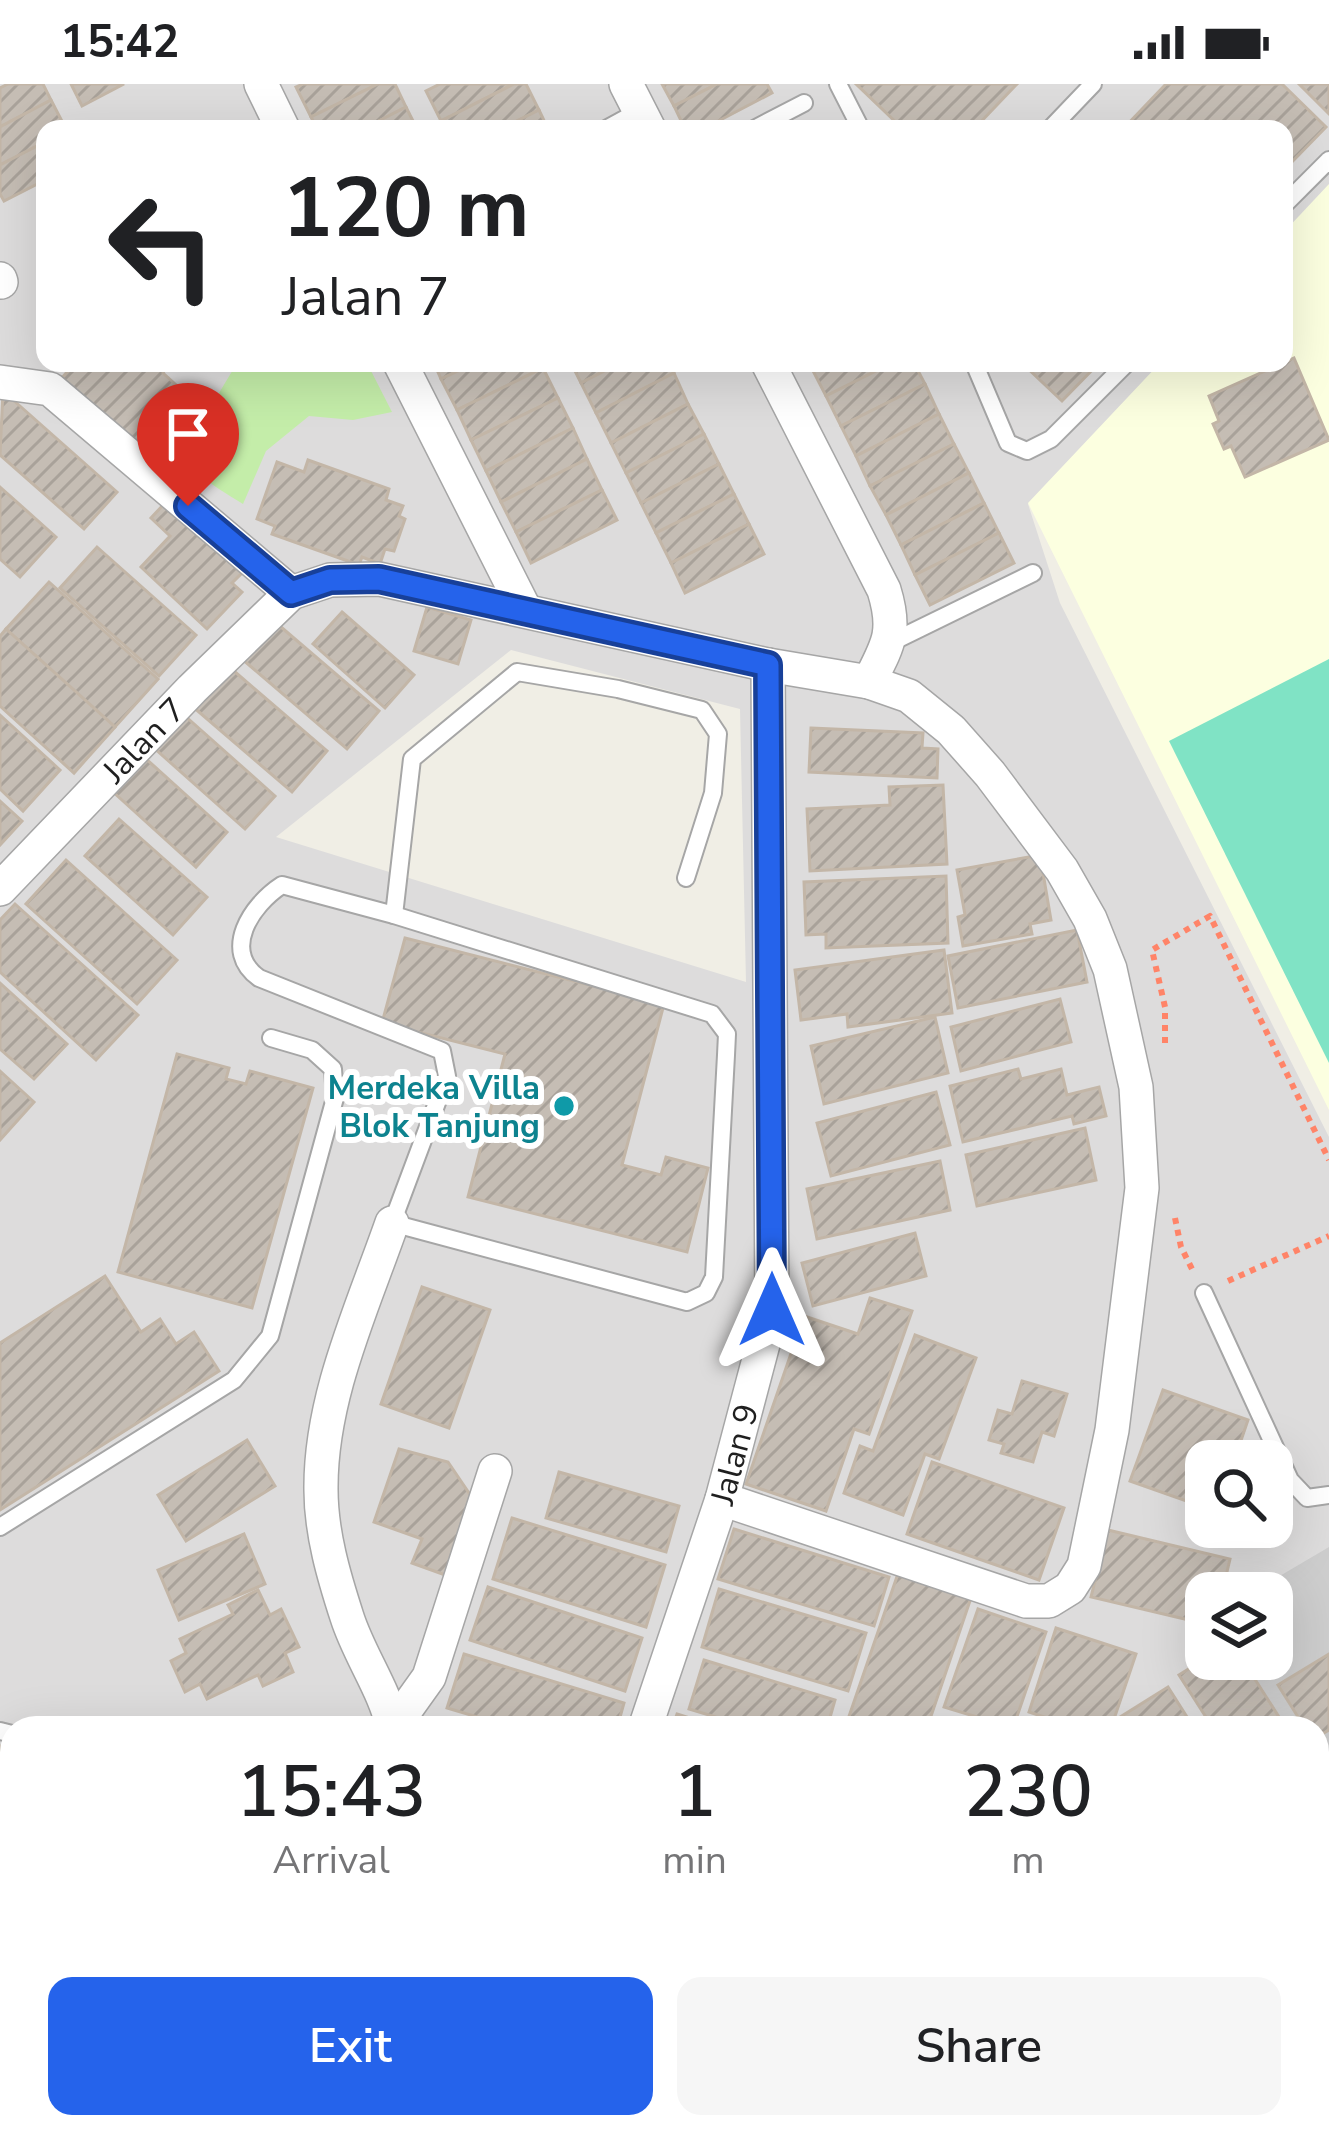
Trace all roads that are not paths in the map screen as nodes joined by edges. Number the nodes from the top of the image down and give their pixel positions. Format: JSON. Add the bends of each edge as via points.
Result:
{"nodes":[{"id":1,"x":261,"y":84,"type":"edge"},
{"id":2,"x":838,"y":84,"type":"edge"},
{"id":3,"x":1093,"y":84,"type":"edge"},
{"id":4,"x":804,"y":103,"type":"dead end"},
{"id":5,"x":279,"y":120,"type":"edge"},
{"id":6,"x":771,"y":120,"type":"edge"},
{"id":7,"x":856,"y":120,"type":"edge"},
{"id":8,"x":1059,"y":120,"type":"edge"},
{"id":9,"x":1329,"y":160,"type":"edge"},
{"id":10,"x":1293,"y":196,"type":"edge"},
{"id":11,"x":405,"y":372,"type":"edge"},
{"id":12,"x":773,"y":372,"type":"edge"},
{"id":13,"x":978,"y":372,"type":"edge"},
{"id":14,"x":1118,"y":372,"type":"edge"},
{"id":15,"x":0,"y":382,"type":"edge"},
{"id":16,"x":1033,"y":573,"type":"dead end"},
{"id":17,"x":291,"y":593,"type":"junction"},
{"id":18,"x":525,"y":610,"type":"junction"},
{"id":19,"x":890,"y":643,"type":"junction"},
{"id":20,"x":768,"y":665,"type":"junction"},
{"id":21,"x":869,"y":682,"type":"junction"},
{"id":22,"x":686,"y":878,"type":"dead end"},
{"id":23,"x":0,"y":889,"type":"edge"},
{"id":24,"x":394,"y":915,"type":"junction"},
{"id":25,"x":271,"y":1038,"type":"dead end"},
{"id":26,"x":392,"y":1223,"type":"junction"},
{"id":27,"x":1204,"y":1293,"type":"road end"},
{"id":28,"x":495,"y":1471,"type":"dead end"},
{"id":29,"x":1329,"y":1495,"type":"edge"},
{"id":30,"x":722,"y":1498,"type":"junction"},
{"id":31,"x":0,"y":1528,"type":"edge"},
{"id":32,"x":389,"y":1716,"type":"edge"},
{"id":33,"x":402,"y":1716,"type":"edge"},
{"id":34,"x":649,"y":1716,"type":"edge"}],
"edges":[{"from":1,"to":5,"type":"street"},
{"from":2,"to":7,"type":"lane"},
{"from":3,"to":8,"type":"lane"},
{"from":4,"to":6,"type":"lane"},
{"from":9,"to":10,"type":"lane"},
{"from":11,"to":18,"type":"street"},
{"from":12,"to":19,"type":"street","via":[[884,590]]},
{"from":13,"to":14,"type":"lane","via":[[1008,443],[1027,451],[1051,440]]},
{"from":15,"to":17,"type":"street","via":[[50,389]]},
{"from":16,"to":19,"type":"lane"},
{"from":17,"to":18,"type":"street","via":[[330,580],[379,579]]},
{"from":17,"to":23,"type":"street","name":"Jalan 7"},
{"from":18,"to":20,"type":"street"},
{"from":19,"to":21,"type":"street"},
{"from":20,"to":21,"type":"street"},
{"from":20,"to":30,"type":"street","name":"Jalan 9","via":[[772,1310]]},
{"from":21,"to":30,"type":"street","via":[[932,713],[990,774],[1062,870],[1110,969],[1136,1087],[1142,1187],[1112,1430],[1084,1566],[1070,1588],[1049,1600],[1026,1601]]},
{"from":22,"to":24,"type":"lane","via":[[713,793],[718,734],[702,710],[518,672],[412,759]]},
{"from":24,"to":26,"type":"lane","via":[[282,885],[260,899],[239,954],[259,978],[442,1052],[447,1076]]},
{"from":24,"to":26,"type":"lane","via":[[712,1014],[727,1034],[714,1277],[706,1293],[687,1302]]},
{"from":25,"to":31,"type":"lane","via":[[312,1050],[333,1069],[335,1098],[270,1336],[234,1380]]},
{"from":26,"to":32,"type":"street","via":[[337,1383],[321,1494],[348,1622]]},
{"from":27,"to":29,"type":"lane","via":[[1290,1480],[1307,1498]]},
{"from":28,"to":33,"type":"street","via":[[430,1677]]},
{"from":30,"to":34,"type":"street","name":"Jalan 9"}]}
